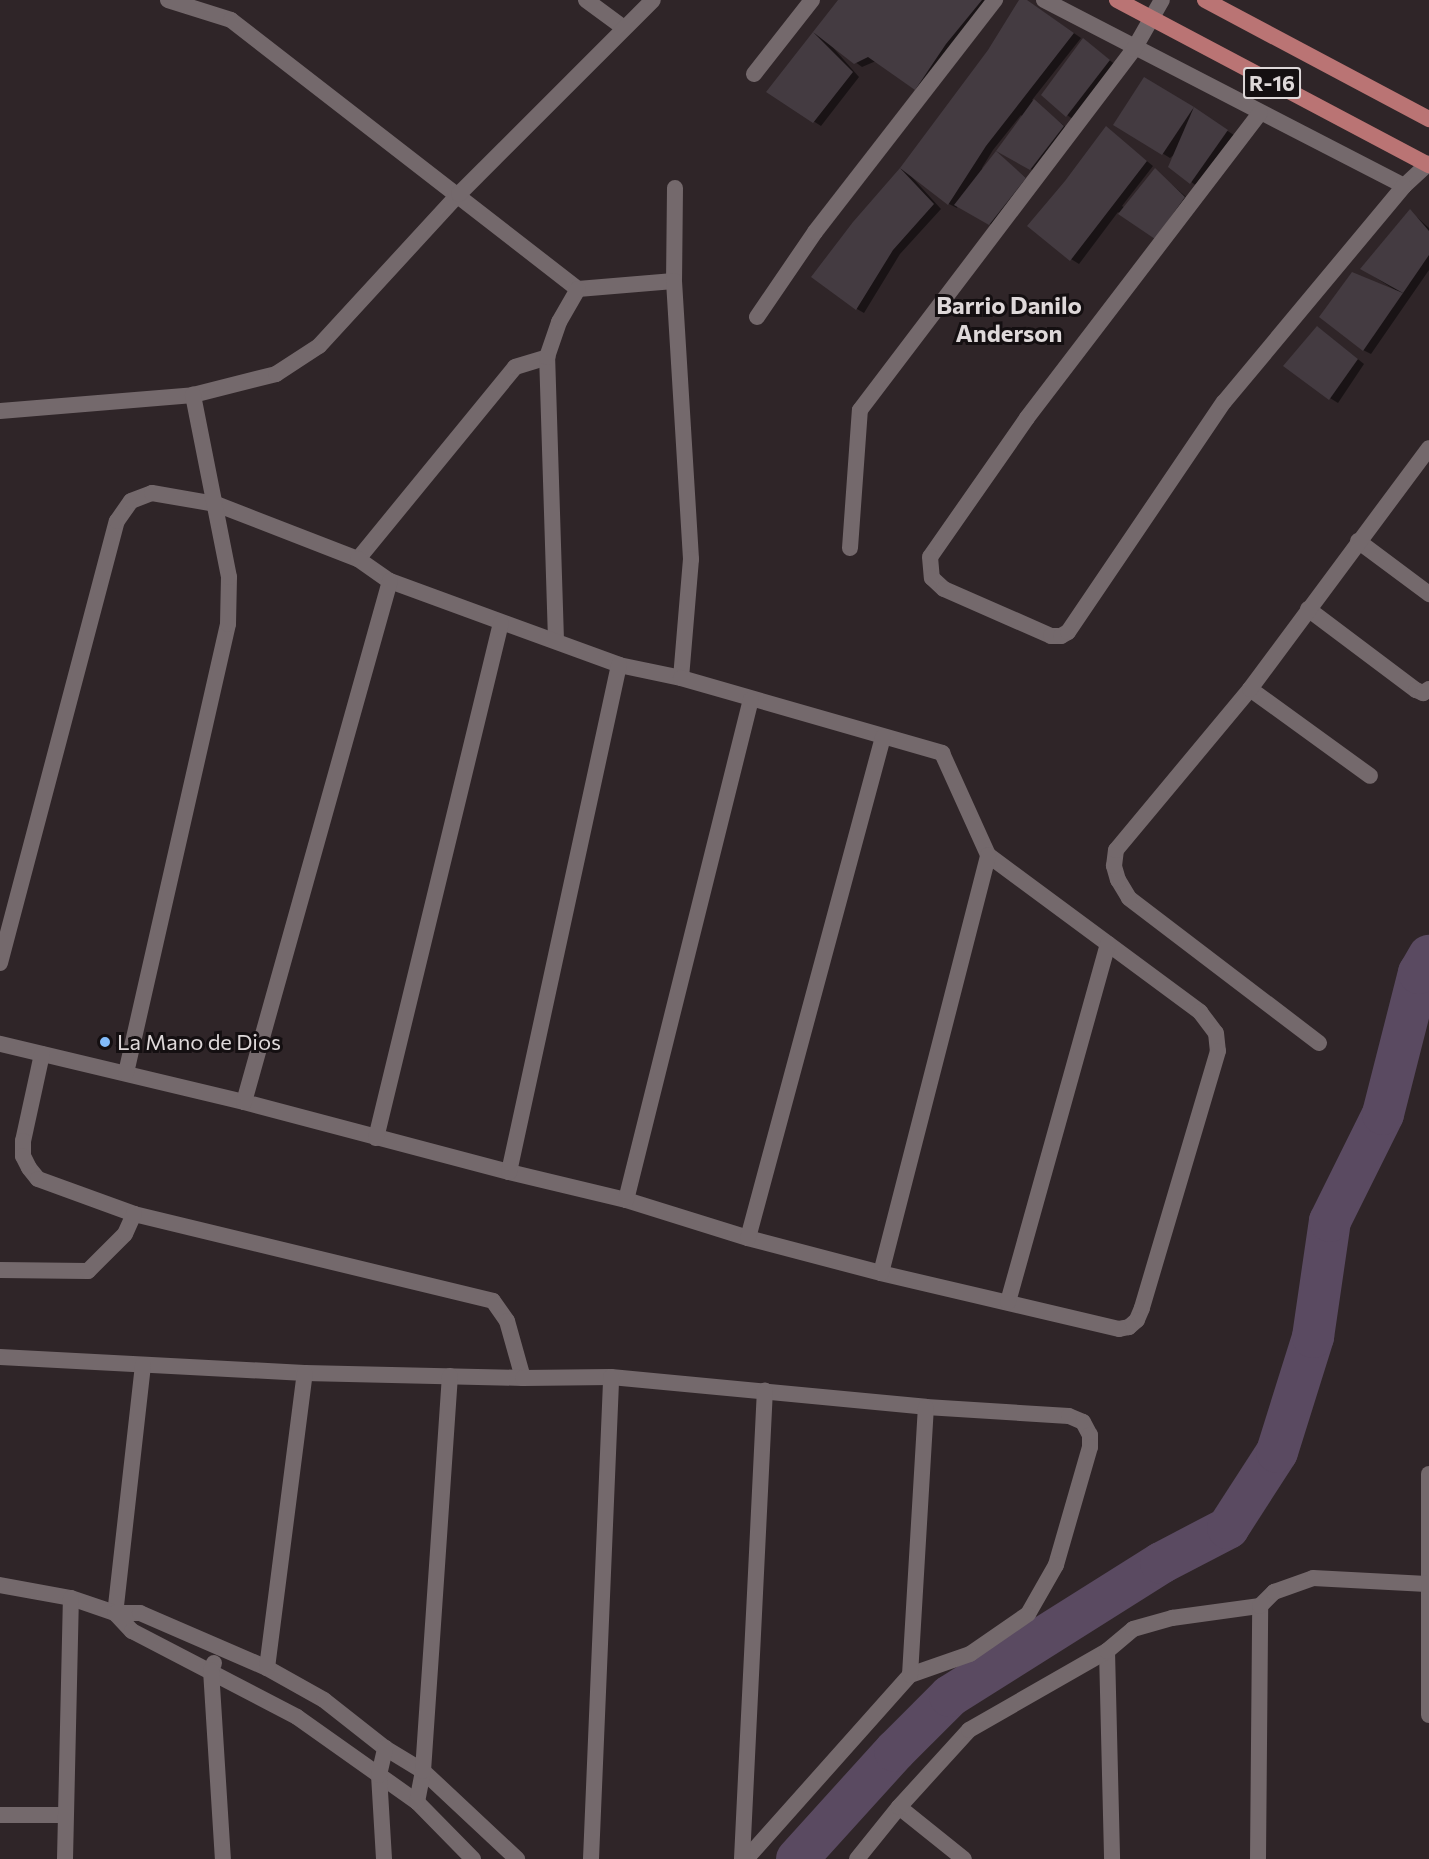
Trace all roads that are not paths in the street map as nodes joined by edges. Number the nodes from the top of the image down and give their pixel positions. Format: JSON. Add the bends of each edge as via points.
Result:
{"nodes":[{"id":1,"x":168,"y":0,"type":"edge"},
{"id":2,"x":586,"y":0,"type":"edge"},
{"id":3,"x":653,"y":0,"type":"edge"},
{"id":4,"x":812,"y":0,"type":"edge"},
{"id":5,"x":995,"y":0,"type":"edge"},
{"id":6,"x":1044,"y":0,"type":"edge"},
{"id":7,"x":1116,"y":0,"type":"edge"},
{"id":8,"x":1162,"y":0,"type":"edge"},
{"id":9,"x":1205,"y":0,"type":"edge"},
{"id":10,"x":1151,"y":20,"type":"junction"},
{"id":11,"x":624,"y":28,"type":"junction"},
{"id":12,"x":1134,"y":49,"type":"junction"},
{"id":13,"x":754,"y":74,"type":"dead end"},
{"id":14,"x":1260,"y":114,"type":"junction"},
{"id":15,"x":1429,"y":119,"type":"edge"},
{"id":16,"x":1429,"y":164,"type":"edge"},
{"id":17,"x":1404,"y":186,"type":"junction"},
{"id":18,"x":675,"y":188,"type":"dead end"},
{"id":19,"x":459,"y":194,"type":"junction"},
{"id":20,"x":674,"y":281,"type":"junction"},
{"id":21,"x":578,"y":289,"type":"junction"},
{"id":22,"x":757,"y":317,"type":"dead end"},
{"id":23,"x":547,"y":357,"type":"junction"},
{"id":24,"x":193,"y":395,"type":"junction"},
{"id":25,"x":1,"y":416,"type":"edge"},
{"id":26,"x":1429,"y":448,"type":"edge"},
{"id":27,"x":216,"y":504,"type":"junction"},
{"id":28,"x":1358,"y":541,"type":"junction"},
{"id":29,"x":850,"y":548,"type":"dead end"},
{"id":30,"x":358,"y":559,"type":"junction"},
{"id":31,"x":390,"y":581,"type":"junction"},
{"id":32,"x":1429,"y":594,"type":"edge"},
{"id":33,"x":1308,"y":609,"type":"junction"},
{"id":34,"x":501,"y":623,"type":"junction"},
{"id":35,"x":556,"y":640,"type":"junction"},
{"id":36,"x":619,"y":665,"type":"junction"},
{"id":37,"x":681,"y":678,"type":"junction"},
{"id":38,"x":1250,"y":689,"type":"junction"},
{"id":39,"x":1429,"y":689,"type":"edge"},
{"id":40,"x":751,"y":699,"type":"junction"},
{"id":41,"x":883,"y":738,"type":"junction"},
{"id":42,"x":1370,"y":776,"type":"dead end"},
{"id":43,"x":988,"y":855,"type":"junction"},
{"id":44,"x":1108,"y":944,"type":"junction"},
{"id":45,"x":0,"y":963,"type":"edge"},
{"id":46,"x":1319,"y":1043,"type":"dead end"},
{"id":47,"x":0,"y":1044,"type":"edge"},
{"id":48,"x":42,"y":1054,"type":"junction"},
{"id":49,"x":126,"y":1073,"type":"junction"},
{"id":50,"x":244,"y":1102,"type":"junction"},
{"id":51,"x":376,"y":1138,"type":"junction"},
{"id":52,"x":509,"y":1172,"type":"junction"},
{"id":53,"x":626,"y":1200,"type":"junction"},
{"id":54,"x":134,"y":1214,"type":"junction"},
{"id":55,"x":748,"y":1238,"type":"junction"},
{"id":56,"x":0,"y":1270,"type":"edge"},
{"id":57,"x":881,"y":1273,"type":"junction"},
{"id":58,"x":1008,"y":1302,"type":"junction"},
{"id":59,"x":0,"y":1357,"type":"edge"},
{"id":60,"x":143,"y":1365,"type":"junction"},
{"id":61,"x":305,"y":1373,"type":"junction"},
{"id":62,"x":450,"y":1376,"type":"junction"},
{"id":63,"x":611,"y":1377,"type":"junction"},
{"id":64,"x":523,"y":1378,"type":"junction"},
{"id":65,"x":765,"y":1391,"type":"junction"},
{"id":66,"x":926,"y":1407,"type":"junction"},
{"id":67,"x":1429,"y":1474,"type":"edge"},
{"id":68,"x":1427,"y":1584,"type":"junction"},
{"id":69,"x":0,"y":1585,"type":"edge"},
{"id":70,"x":71,"y":1598,"type":"junction"},
{"id":71,"x":1260,"y":1606,"type":"junction"},
{"id":72,"x":115,"y":1613,"type":"junction"},
{"id":73,"x":222,"y":1648,"type":"junction"},
{"id":74,"x":1107,"y":1651,"type":"junction"},
{"id":75,"x":267,"y":1668,"type":"junction"},
{"id":76,"x":211,"y":1670,"type":"junction"},
{"id":77,"x":910,"y":1675,"type":"junction"},
{"id":78,"x":1429,"y":1715,"type":"edge"},
{"id":79,"x":385,"y":1748,"type":"junction"},
{"id":80,"x":423,"y":1771,"type":"junction"},
{"id":81,"x":379,"y":1775,"type":"junction"},
{"id":82,"x":417,"y":1802,"type":"junction"},
{"id":83,"x":899,"y":1807,"type":"junction"},
{"id":84,"x":0,"y":1815,"type":"edge"},
{"id":85,"x":65,"y":1815,"type":"junction"},
{"id":86,"x":65,"y":1859,"type":"edge"},
{"id":87,"x":223,"y":1859,"type":"edge"},
{"id":88,"x":384,"y":1859,"type":"edge"},
{"id":89,"x":473,"y":1859,"type":"edge"},
{"id":90,"x":517,"y":1859,"type":"edge"},
{"id":91,"x":591,"y":1859,"type":"edge"},
{"id":92,"x":744,"y":1859,"type":"edge"},
{"id":93,"x":856,"y":1859,"type":"edge"},
{"id":94,"x":964,"y":1859,"type":"edge"},
{"id":95,"x":1112,"y":1859,"type":"edge"},
{"id":96,"x":1258,"y":1859,"type":"edge"}],
"edges":[{"from":1,"to":19,"type":"street","via":[[231,20]]},
{"from":2,"to":11,"type":"street"},
{"from":3,"to":11,"type":"street"},
{"from":4,"to":13,"type":"street"},
{"from":5,"to":22,"type":"street","via":[[815,232]]},
{"from":6,"to":12,"type":"street"},
{"from":7,"to":10,"type":"main road","number":"R-16"},
{"from":8,"to":10,"type":"street"},
{"from":9,"to":15,"type":"main road","number":"R-16"},
{"from":10,"to":12,"type":"street"},
{"from":10,"to":16,"type":"main road","number":"R-16"},
{"from":11,"to":19,"type":"street"},
{"from":12,"to":14,"type":"street"},
{"from":12,"to":29,"type":"street","via":[[860,410]]},
{"from":14,"to":17,"type":"street"},
{"from":14,"to":17,"type":"street","via":[[1027,418],[930,557],[932,578],[944,589],[1051,636],[1068,632],[1224,402]]},
{"from":16,"to":17,"type":"street"},
{"from":18,"to":20,"type":"street"},
{"from":19,"to":21,"type":"street"},
{"from":19,"to":24,"type":"street","via":[[319,346],[276,374]]},
{"from":20,"to":21,"type":"street"},
{"from":20,"to":37,"type":"street","via":[[691,559]]},
{"from":21,"to":23,"type":"street"},
{"from":23,"to":30,"type":"street","via":[[515,367]]},
{"from":23,"to":35,"type":"street"},
{"from":24,"to":25,"type":"street"},
{"from":24,"to":27,"type":"street"},
{"from":26,"to":28,"type":"street"},
{"from":27,"to":30,"type":"street"},
{"from":27,"to":45,"type":"street","via":[[152,493],[131,501],[117,521]]},
{"from":27,"to":49,"type":"street","via":[[229,577],[228,624]]},
{"from":28,"to":32,"type":"street"},
{"from":28,"to":33,"type":"street"},
{"from":30,"to":31,"type":"street"},
{"from":31,"to":34,"type":"street"},
{"from":31,"to":50,"type":"street"},
{"from":33,"to":38,"type":"street"},
{"from":33,"to":39,"type":"street","via":[[1416,690],[1423,693]]},
{"from":34,"to":35,"type":"street"},
{"from":34,"to":51,"type":"street"},
{"from":35,"to":36,"type":"street"},
{"from":36,"to":37,"type":"street"},
{"from":36,"to":52,"type":"street"},
{"from":37,"to":40,"type":"street"},
{"from":38,"to":42,"type":"street"},
{"from":38,"to":46,"type":"street","via":[[1116,850],[1114,866],[1129,898]]},
{"from":40,"to":41,"type":"street"},
{"from":40,"to":53,"type":"street"},
{"from":41,"to":43,"type":"street","via":[[942,753]]},
{"from":41,"to":55,"type":"street"},
{"from":43,"to":44,"type":"street"},
{"from":43,"to":57,"type":"street"},
{"from":44,"to":58,"type":"street"},
{"from":44,"to":58,"type":"street","via":[[1200,1012],[1216,1033],[1214,1069],[1137,1320],[1119,1329]]},
{"from":47,"to":48,"type":"street"},
{"from":48,"to":49,"type":"street"},
{"from":48,"to":54,"type":"street","via":[[23,1141],[23,1156],[29,1168],[38,1179]]},
{"from":49,"to":50,"type":"street"},
{"from":50,"to":51,"type":"street"},
{"from":51,"to":52,"type":"street"},
{"from":52,"to":53,"type":"street"},
{"from":53,"to":55,"type":"street"},
{"from":54,"to":56,"type":"street","via":[[125,1234],[88,1271]]},
{"from":54,"to":64,"type":"street","via":[[493,1301],[507,1321]]},
{"from":55,"to":57,"type":"street"},
{"from":57,"to":58,"type":"street"},
{"from":59,"to":60,"type":"street"},
{"from":60,"to":61,"type":"street"},
{"from":60,"to":72,"type":"street"},
{"from":61,"to":62,"type":"street"},
{"from":61,"to":75,"type":"street"},
{"from":62,"to":64,"type":"street"},
{"from":62,"to":80,"type":"street"},
{"from":63,"to":64,"type":"street"},
{"from":63,"to":65,"type":"street"},
{"from":63,"to":91,"type":"street"},
{"from":65,"to":66,"type":"street"},
{"from":65,"to":92,"type":"street"},
{"from":66,"to":77,"type":"street"},
{"from":66,"to":77,"type":"street","via":[[1069,1416],[1083,1422],[1090,1435],[1090,1447],[1056,1565],[1028,1614],[970,1654]]},
{"from":67,"to":68,"type":"street"},
{"from":68,"to":71,"type":"street","via":[[1313,1578],[1274,1592]]},
{"from":68,"to":78,"type":"street"},
{"from":69,"to":70,"type":"street"},
{"from":70,"to":72,"type":"street"},
{"from":70,"to":85,"type":"street"},
{"from":71,"to":74,"type":"street","via":[[1173,1618],[1133,1629]]},
{"from":71,"to":96,"type":"street"},
{"from":72,"to":73,"type":"street","via":[[140,1613]]},
{"from":72,"to":76,"type":"street","via":[[132,1631]]},
{"from":73,"to":75,"type":"street"},
{"from":73,"to":76,"type":"street"},
{"from":74,"to":83,"type":"street","via":[[969,1730]]},
{"from":74,"to":95,"type":"street"},
{"from":75,"to":79,"type":"street","via":[[324,1700]]},
{"from":76,"to":81,"type":"street","via":[[297,1717]]},
{"from":76,"to":87,"type":"street"},
{"from":77,"to":92,"type":"street"},
{"from":79,"to":80,"type":"street"},
{"from":79,"to":81,"type":"street"},
{"from":80,"to":82,"type":"street"},
{"from":80,"to":90,"type":"street"},
{"from":81,"to":82,"type":"street"},
{"from":81,"to":88,"type":"street"},
{"from":82,"to":89,"type":"street"},
{"from":83,"to":93,"type":"street"},
{"from":83,"to":94,"type":"street"},
{"from":84,"to":85,"type":"street"},
{"from":85,"to":86,"type":"street"}]}
